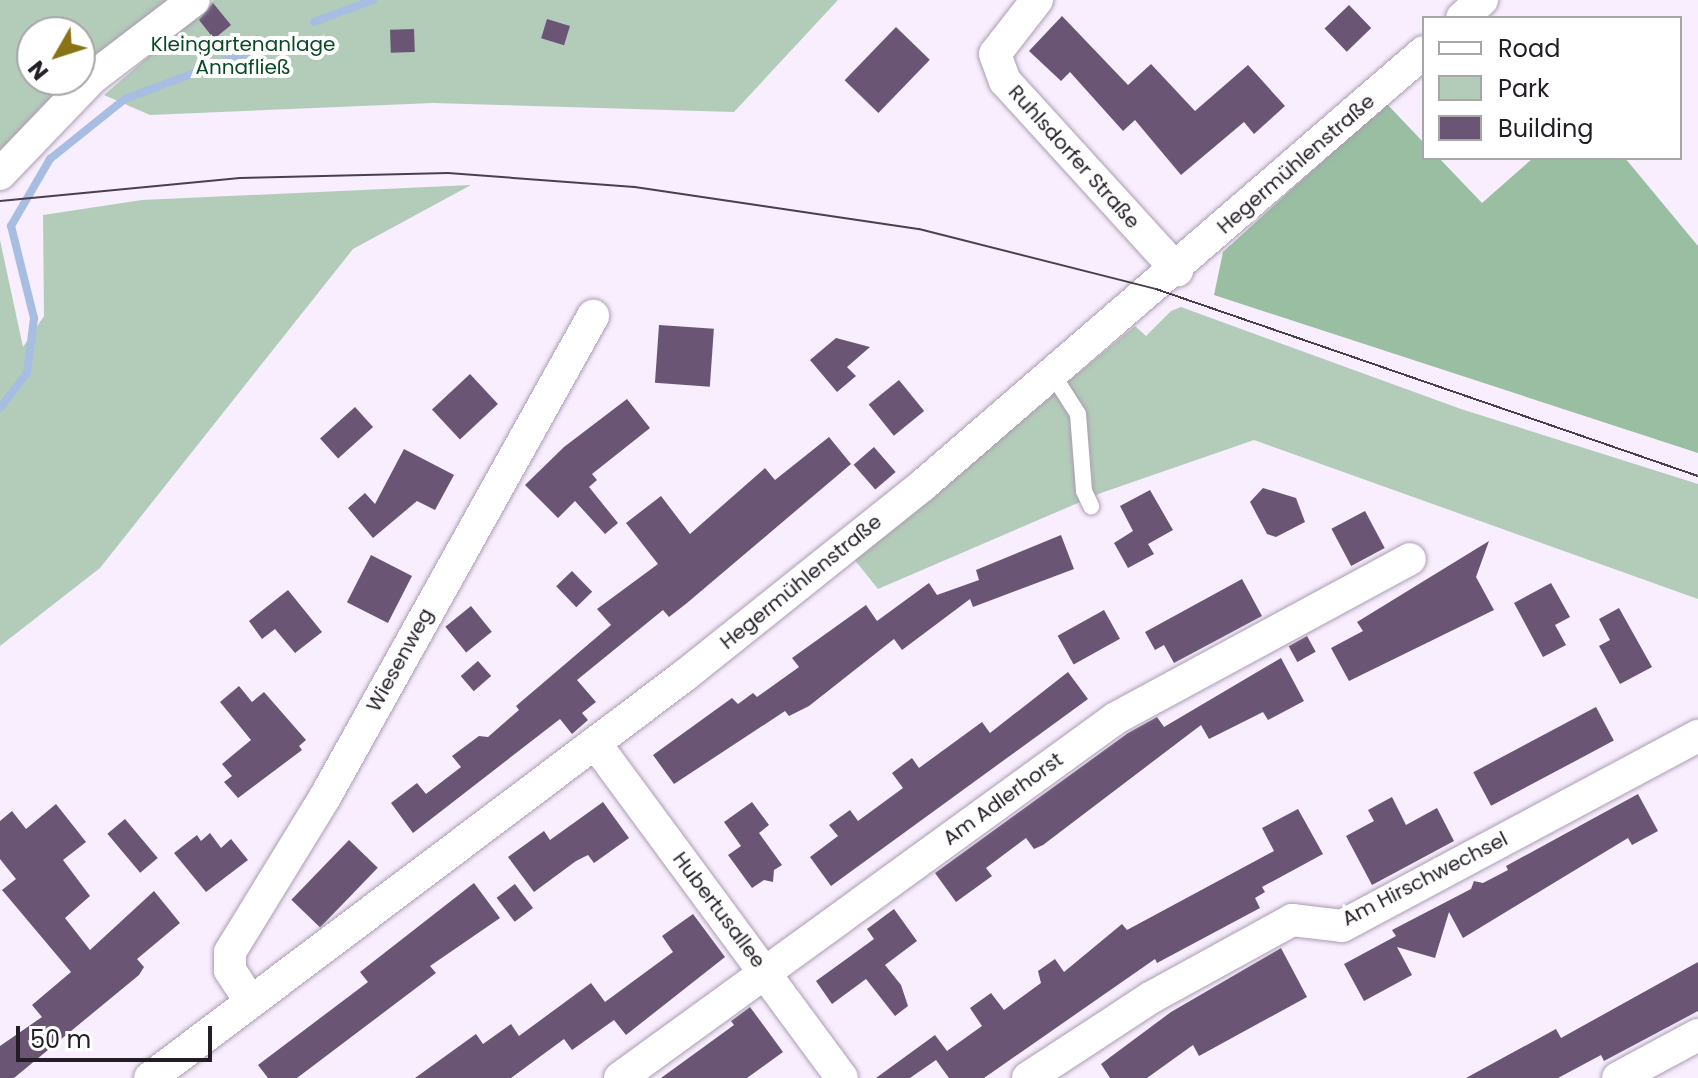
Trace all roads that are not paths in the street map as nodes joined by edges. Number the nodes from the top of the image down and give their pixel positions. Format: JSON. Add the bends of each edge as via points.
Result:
{"nodes":[{"id":1,"x":194,"y":0,"type":"edge"},
{"id":2,"x":1037,"y":0,"type":"edge"},
{"id":3,"x":1482,"y":0,"type":"edge"},
{"id":4,"x":1464,"y":16,"type":"edge"},
{"id":5,"x":1422,"y":54,"type":"edge"},
{"id":6,"x":0,"y":174,"type":"edge"},
{"id":7,"x":1177,"y":270,"type":"junction"},
{"id":8,"x":593,"y":316,"type":"dead end"},
{"id":9,"x":1053,"y":375,"type":"junction"},
{"id":10,"x":1091,"y":506,"type":"dead end"},
{"id":11,"x":1410,"y":559,"type":"dead end"},
{"id":12,"x":1698,"y":736,"type":"edge"},
{"id":13,"x":595,"y":743,"type":"junction"},
{"id":14,"x":766,"y":972,"type":"junction"},
{"id":15,"x":250,"y":1001,"type":"junction"},
{"id":16,"x":1698,"y":1035,"type":"edge"},
{"id":17,"x":150,"y":1078,"type":"edge"},
{"id":18,"x":620,"y":1078,"type":"edge"},
{"id":19,"x":842,"y":1078,"type":"edge"},
{"id":20,"x":1028,"y":1078,"type":"edge"},
{"id":21,"x":1618,"y":1078,"type":"edge"}],
"edges":[{"from":1,"to":6,"type":"street","via":[[92,78]]},
{"from":2,"to":7,"type":"street","name":"Ruhlsdorfer Straße","via":[[995,54],[1005,81]]},
{"from":3,"to":4,"type":"street"},
{"from":5,"to":7,"type":"street","name":"Hegermühlenstraße"},
{"from":7,"to":9,"type":"street","name":"Hegermühlenstraße"},
{"from":8,"to":15,"type":"street","name":"Wiesenweg","via":[[325,797],[230,952],[230,970]]},
{"from":9,"to":10,"type":"lane","via":[[1078,414],[1084,491]]},
{"from":9,"to":13,"type":"street","name":"Hegermühlenstraße","via":[[923,485]]},
{"from":11,"to":14,"type":"street","name":"Am Adlerhorst","via":[[1116,718]]},
{"from":12,"to":20,"type":"street","name":"Am Hirschwechsel","via":[[1342,926],[1292,920],[1152,997]]},
{"from":13,"to":14,"type":"street","name":"Hubertusallee"},
{"from":13,"to":15,"type":"street","name":"Hegermühlenstraße"},
{"from":14,"to":18,"type":"street","name":"Am Adlerhorst"},
{"from":14,"to":19,"type":"street","name":"Hubertusallee"},
{"from":15,"to":17,"type":"street","name":"Hegermühlenstraße"},
{"from":16,"to":21,"type":"street"}]}
